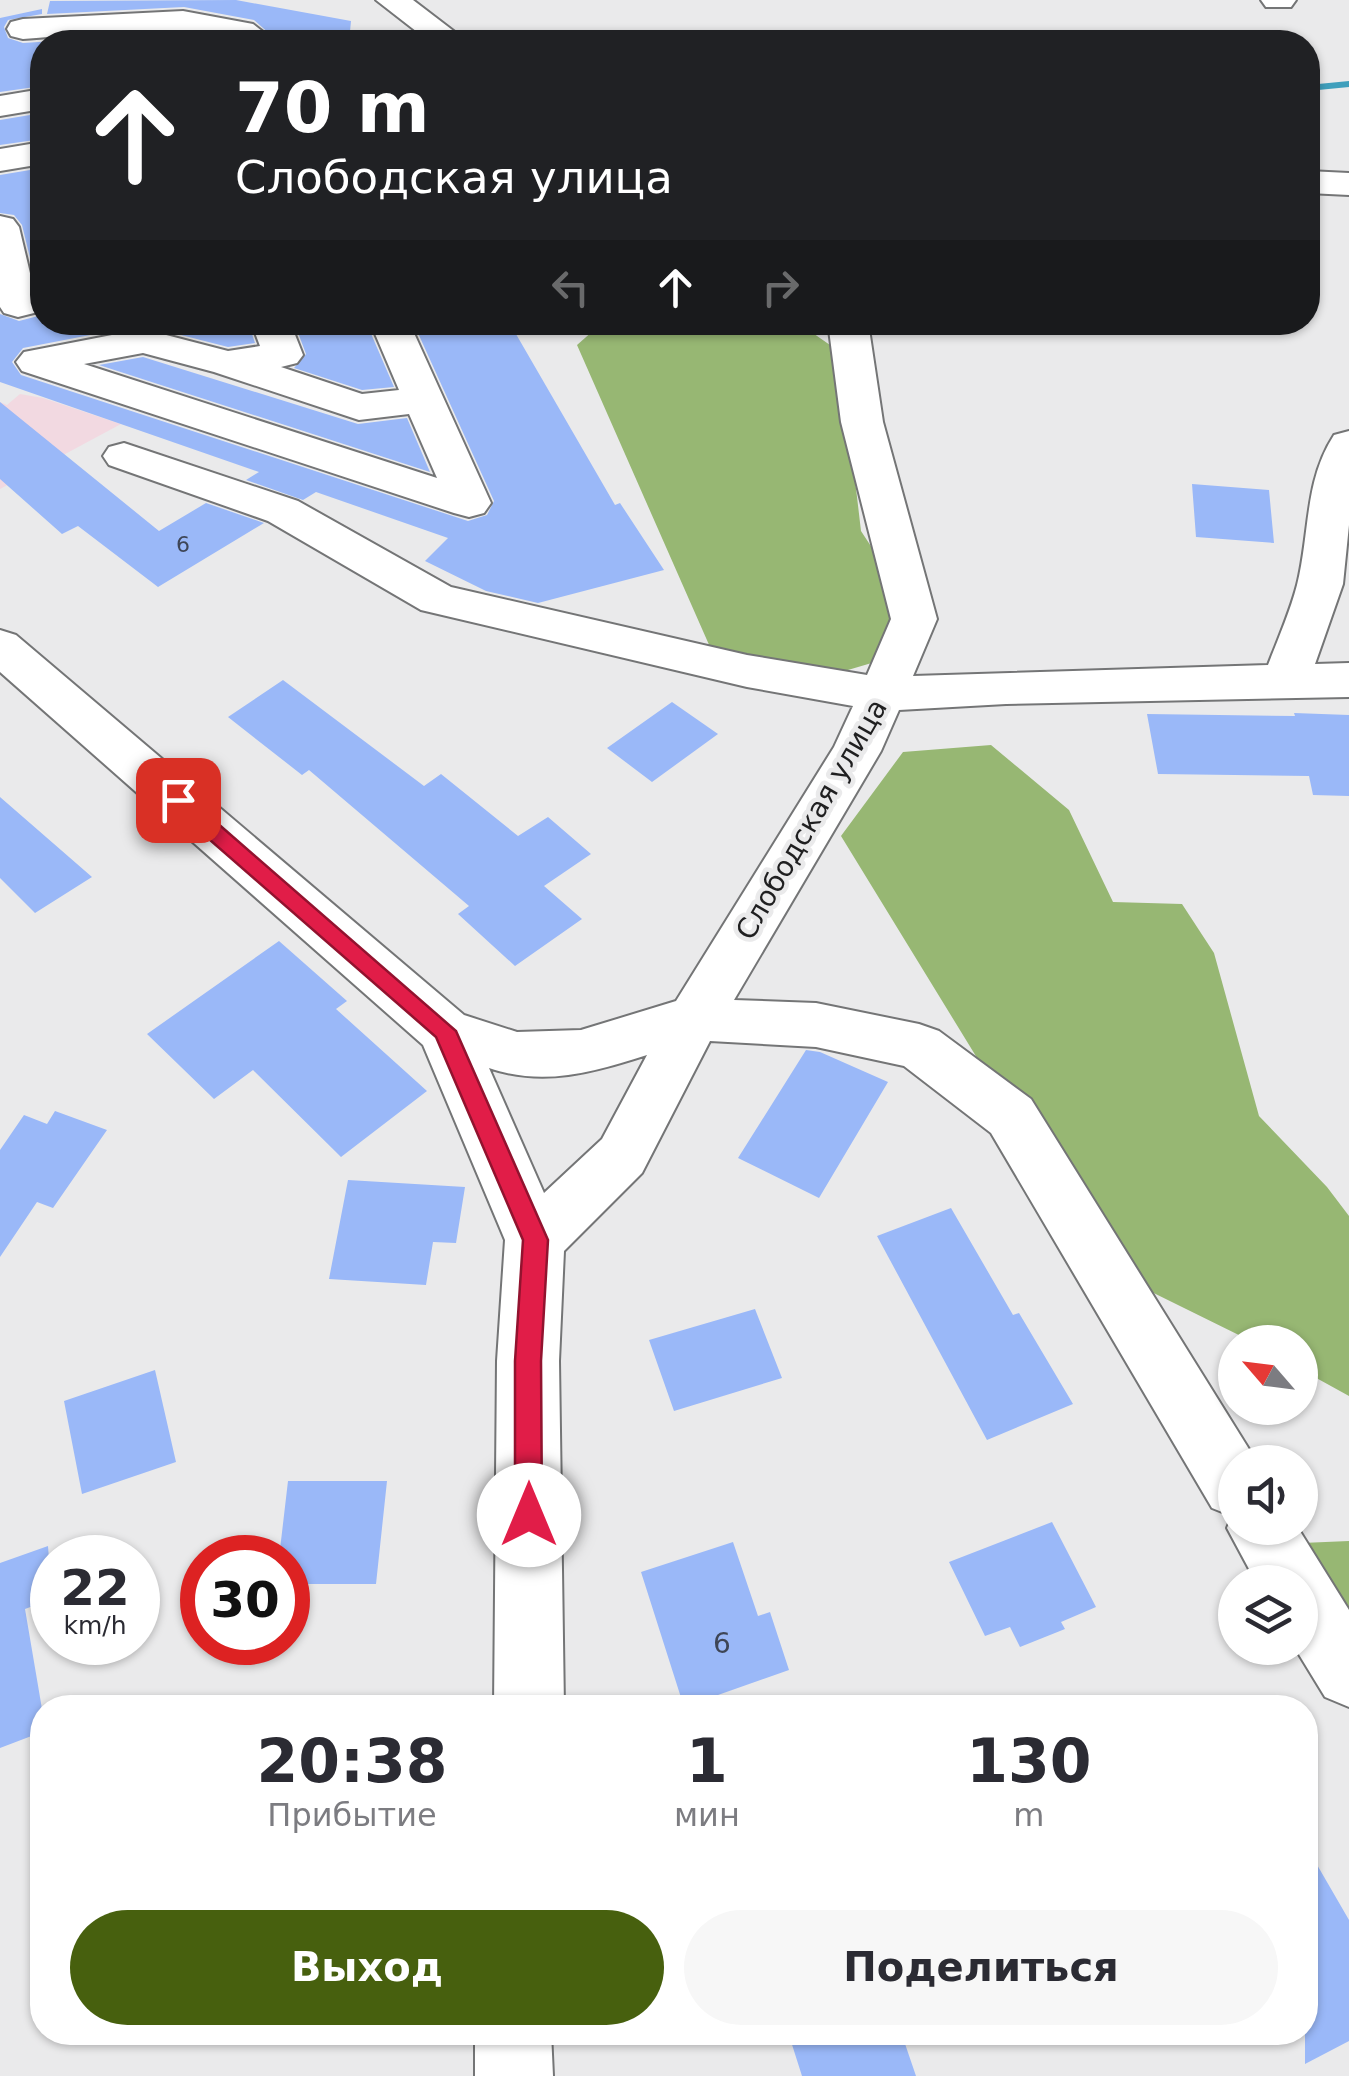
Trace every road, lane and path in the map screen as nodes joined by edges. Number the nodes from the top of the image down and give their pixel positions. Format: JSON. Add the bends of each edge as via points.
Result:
{"nodes":[{"id":1,"x":392,"y":0,"type":"edge"},
{"id":2,"x":23,"y":29,"type":"dead end"},
{"id":3,"x":238,"y":30,"type":"edge"},
{"id":4,"x":434,"y":30,"type":"edge"},
{"id":5,"x":30,"y":101,"type":"edge"},
{"id":6,"x":0,"y":106,"type":"edge"},
{"id":7,"x":30,"y":155,"type":"edge"},
{"id":8,"x":0,"y":160,"type":"edge"},
{"id":9,"x":1320,"y":183,"type":"edge"},
{"id":10,"x":1349,"y":184,"type":"edge"},
{"id":11,"x":0,"y":227,"type":"edge"},
{"id":12,"x":20,"y":305,"type":"edge"},
{"id":13,"x":275,"y":335,"type":"edge"},
{"id":14,"x":395,"y":335,"type":"edge"},
{"id":15,"x":850,"y":335,"type":"edge"},
{"id":16,"x":228,"y":363,"type":"junction"},
{"id":17,"x":18,"y":365,"type":"edge"},
{"id":18,"x":423,"y":400,"type":"junction"},
{"id":19,"x":1349,"y":444,"type":"edge"},
{"id":20,"x":124,"y":456,"type":"dead end"},
{"id":21,"x":0,"y":646,"type":"edge"},
{"id":22,"x":1286,"y":680,"type":"junction"},
{"id":23,"x":1349,"y":680,"type":"edge"},
{"id":24,"x":884,"y":694,"type":"junction"},
{"id":25,"x":696,"y":1016,"type":"junction"},
{"id":26,"x":445,"y":1031,"type":"junction"},
{"id":27,"x":535,"y":1240,"type":"junction"},
{"id":28,"x":1218,"y":1458,"type":"edge"},
{"id":29,"x":1318,"y":1622,"type":"edge"},
{"id":30,"x":1349,"y":1673,"type":"edge"},
{"id":31,"x":530,"y":1695,"type":"edge"},
{"id":32,"x":513,"y":2045,"type":"edge"},
{"id":33,"x":514,"y":2076,"type":"edge"}],
"edges":[{"from":1,"to":4,"type":"street"},
{"from":2,"to":3,"type":"street","via":[[178,19]]},
{"from":5,"to":6,"type":"street"},
{"from":7,"to":8,"type":"street"},
{"from":9,"to":10,"type":"street"},
{"from":11,"to":12,"type":"street"},
{"from":13,"to":16,"type":"street","via":[[282,355]]},
{"from":14,"to":18,"type":"street"},
{"from":15,"to":24,"type":"street","name":"Слободская улица","via":[[862,422],[914,618]]},
{"from":16,"to":17,"type":"street","via":[[143,341]]},
{"from":16,"to":18,"type":"street","via":[[359,407]]},
{"from":17,"to":18,"type":"street","via":[[469,503]]},
{"from":19,"to":22,"type":"street","via":[[1331,493],[1320,584]]},
{"from":20,"to":24,"type":"street","via":[[283,511],[437,599],[748,671]]},
{"from":21,"to":26,"type":"street"},
{"from":22,"to":23,"type":"street"},
{"from":22,"to":24,"type":"street"},
{"from":24,"to":25,"type":"street","name":"Слободская улица"},
{"from":25,"to":26,"type":"street","via":[[580,1053],[516,1054]]},
{"from":25,"to":27,"type":"street","name":"Слободская улица","via":[[622,1156]]},
{"from":25,"to":28,"type":"street","via":[[816,1025],[919,1047],[1011,1116]]},
{"from":26,"to":27,"type":"street"},
{"from":27,"to":31,"type":"street","via":[[528,1361]]},
{"from":29,"to":30,"type":"street"},
{"from":32,"to":33,"type":"street"}]}
